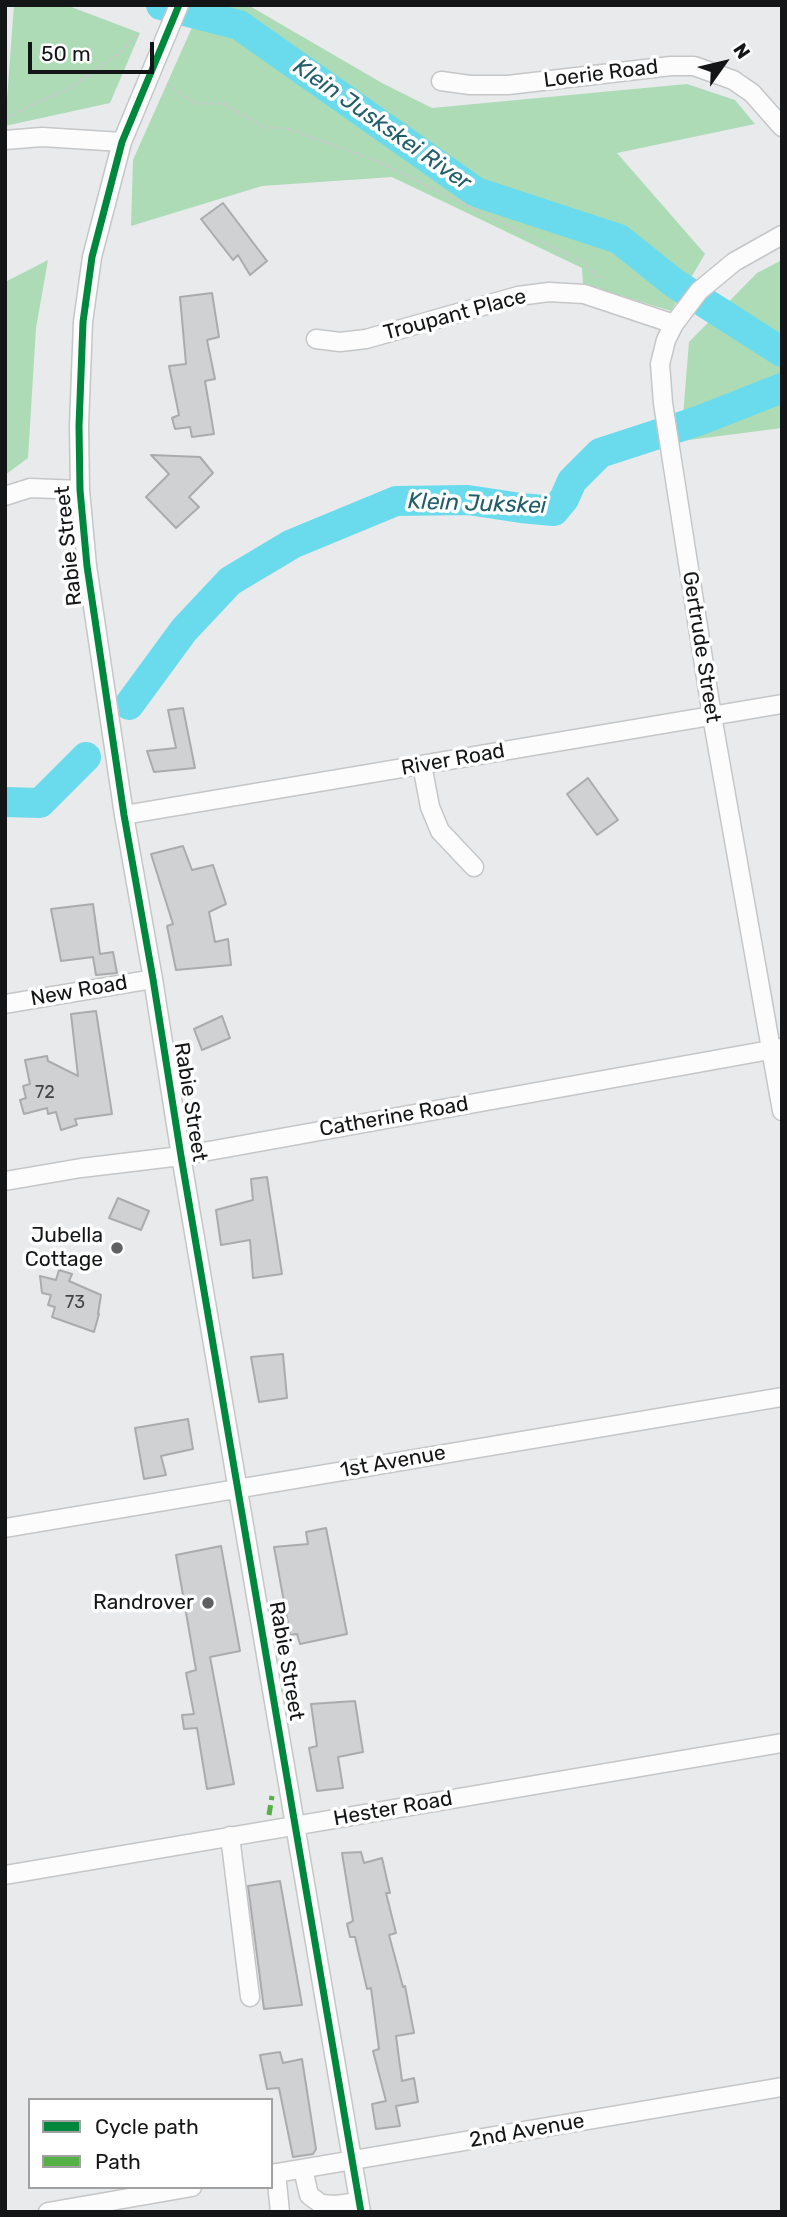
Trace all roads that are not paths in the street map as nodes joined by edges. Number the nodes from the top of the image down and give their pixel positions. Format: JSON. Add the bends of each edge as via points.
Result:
{"nodes":[{"id":1,"x":179,"y":5,"type":"edge"},
{"id":2,"x":441,"y":81,"type":"dead end"},
{"id":3,"x":782,"y":127,"type":"edge"},
{"id":4,"x":5,"y":140,"type":"edge"},
{"id":5,"x":122,"y":142,"type":"junction"},
{"id":6,"x":782,"y":234,"type":"edge"},
{"id":7,"x":679,"y":318,"type":"junction"},
{"id":8,"x":316,"y":339,"type":"dead end"},
{"id":9,"x":80,"y":490,"type":"junction"},
{"id":10,"x":5,"y":496,"type":"edge"},
{"id":11,"x":782,"y":704,"type":"edge"},
{"id":12,"x":712,"y":716,"type":"junction"},
{"id":13,"x":422,"y":765,"type":"junction"},
{"id":14,"x":124,"y":815,"type":"junction"},
{"id":15,"x":474,"y":867,"type":"dead end"},
{"id":16,"x":153,"y":979,"type":"junction"},
{"id":17,"x":5,"y":1004,"type":"edge"},
{"id":18,"x":776,"y":1049,"type":"edge"},
{"id":19,"x":782,"y":1111,"type":"edge"},
{"id":20,"x":181,"y":1156,"type":"junction"},
{"id":21,"x":5,"y":1181,"type":"edge"},
{"id":22,"x":782,"y":1397,"type":"edge"},
{"id":23,"x":239,"y":1488,"type":"junction"},
{"id":24,"x":5,"y":1528,"type":"edge"},
{"id":25,"x":782,"y":1743,"type":"edge"},
{"id":26,"x":296,"y":1825,"type":"junction"},
{"id":27,"x":230,"y":1836,"type":"junction"},
{"id":28,"x":5,"y":1875,"type":"edge"},
{"id":29,"x":250,"y":1997,"type":"dead end"},
{"id":30,"x":782,"y":2087,"type":"edge"},
{"id":31,"x":352,"y":2160,"type":"junction"},
{"id":32,"x":303,"y":2169,"type":"junction"},
{"id":33,"x":273,"y":2174,"type":"edge"},
{"id":34,"x":180,"y":2189,"type":"edge"},
{"id":35,"x":360,"y":2207,"type":"edge"},
{"id":36,"x":333,"y":2208,"type":"edge"},
{"id":37,"x":48,"y":2212,"type":"edge"},
{"id":38,"x":280,"y":2212,"type":"edge"}],
"edges":[{"from":1,"to":5,"type":"street","name":"Rabie Street"},
{"from":2,"to":3,"type":"street","name":"Loerie Road","via":[[508,85],[694,66],[733,80],[752,93]]},
{"from":4,"to":5,"type":"street","via":[[42,136]]},
{"from":5,"to":9,"type":"street","name":"Rabie Street","via":[[92,257],[83,322]]},
{"from":6,"to":7,"type":"street","name":"Gertrude Street","via":[[734,262],[699,291]]},
{"from":7,"to":8,"type":"street","name":"Troupant Place","via":[[583,294],[549,292],[518,296],[366,339]]},
{"from":7,"to":12,"type":"street","name":"Gertrude Street","via":[[666,340],[660,364],[663,403]]},
{"from":9,"to":10,"type":"street","via":[[30,488]]},
{"from":9,"to":14,"type":"street","name":"Rabie Street"},
{"from":11,"to":12,"type":"street","name":"River Road"},
{"from":12,"to":13,"type":"street","name":"River Road"},
{"from":12,"to":18,"type":"street","name":"Gertrude Street"},
{"from":13,"to":14,"type":"street","name":"River Road"},
{"from":13,"to":15,"type":"street","via":[[440,831]]},
{"from":14,"to":16,"type":"street","name":"Rabie Street"},
{"from":16,"to":17,"type":"street","name":"New Road"},
{"from":16,"to":20,"type":"street","name":"Rabie Street"},
{"from":18,"to":19,"type":"street","name":"Gertrude Street"},
{"from":18,"to":20,"type":"street","name":"Catherine Road"},
{"from":20,"to":21,"type":"street","name":"Catherine Road"},
{"from":20,"to":23,"type":"street","name":"Rabie Street"},
{"from":22,"to":23,"type":"street","name":"1st Avenue"},
{"from":23,"to":24,"type":"street","name":"1st Avenue"},
{"from":23,"to":26,"type":"street","name":"Rabie Street"},
{"from":25,"to":26,"type":"street","name":"Hester Road"},
{"from":26,"to":27,"type":"street","name":"Hester Road"},
{"from":26,"to":31,"type":"street","name":"Rabie Street"},
{"from":27,"to":28,"type":"street","name":"Hester Road"},
{"from":27,"to":29,"type":"street"},
{"from":30,"to":31,"type":"street","name":"2nd Avenue"},
{"from":31,"to":32,"type":"street","name":"2nd Avenue"},
{"from":31,"to":35,"type":"street","name":"Rabie Street"},
{"from":32,"to":33,"type":"street","name":"2nd Avenue"},
{"from":32,"to":36,"type":"street","via":[[309,2195]]},
{"from":33,"to":38,"type":"street"},
{"from":34,"to":37,"type":"street"},
{"from":35,"to":36,"type":"street"}]}
